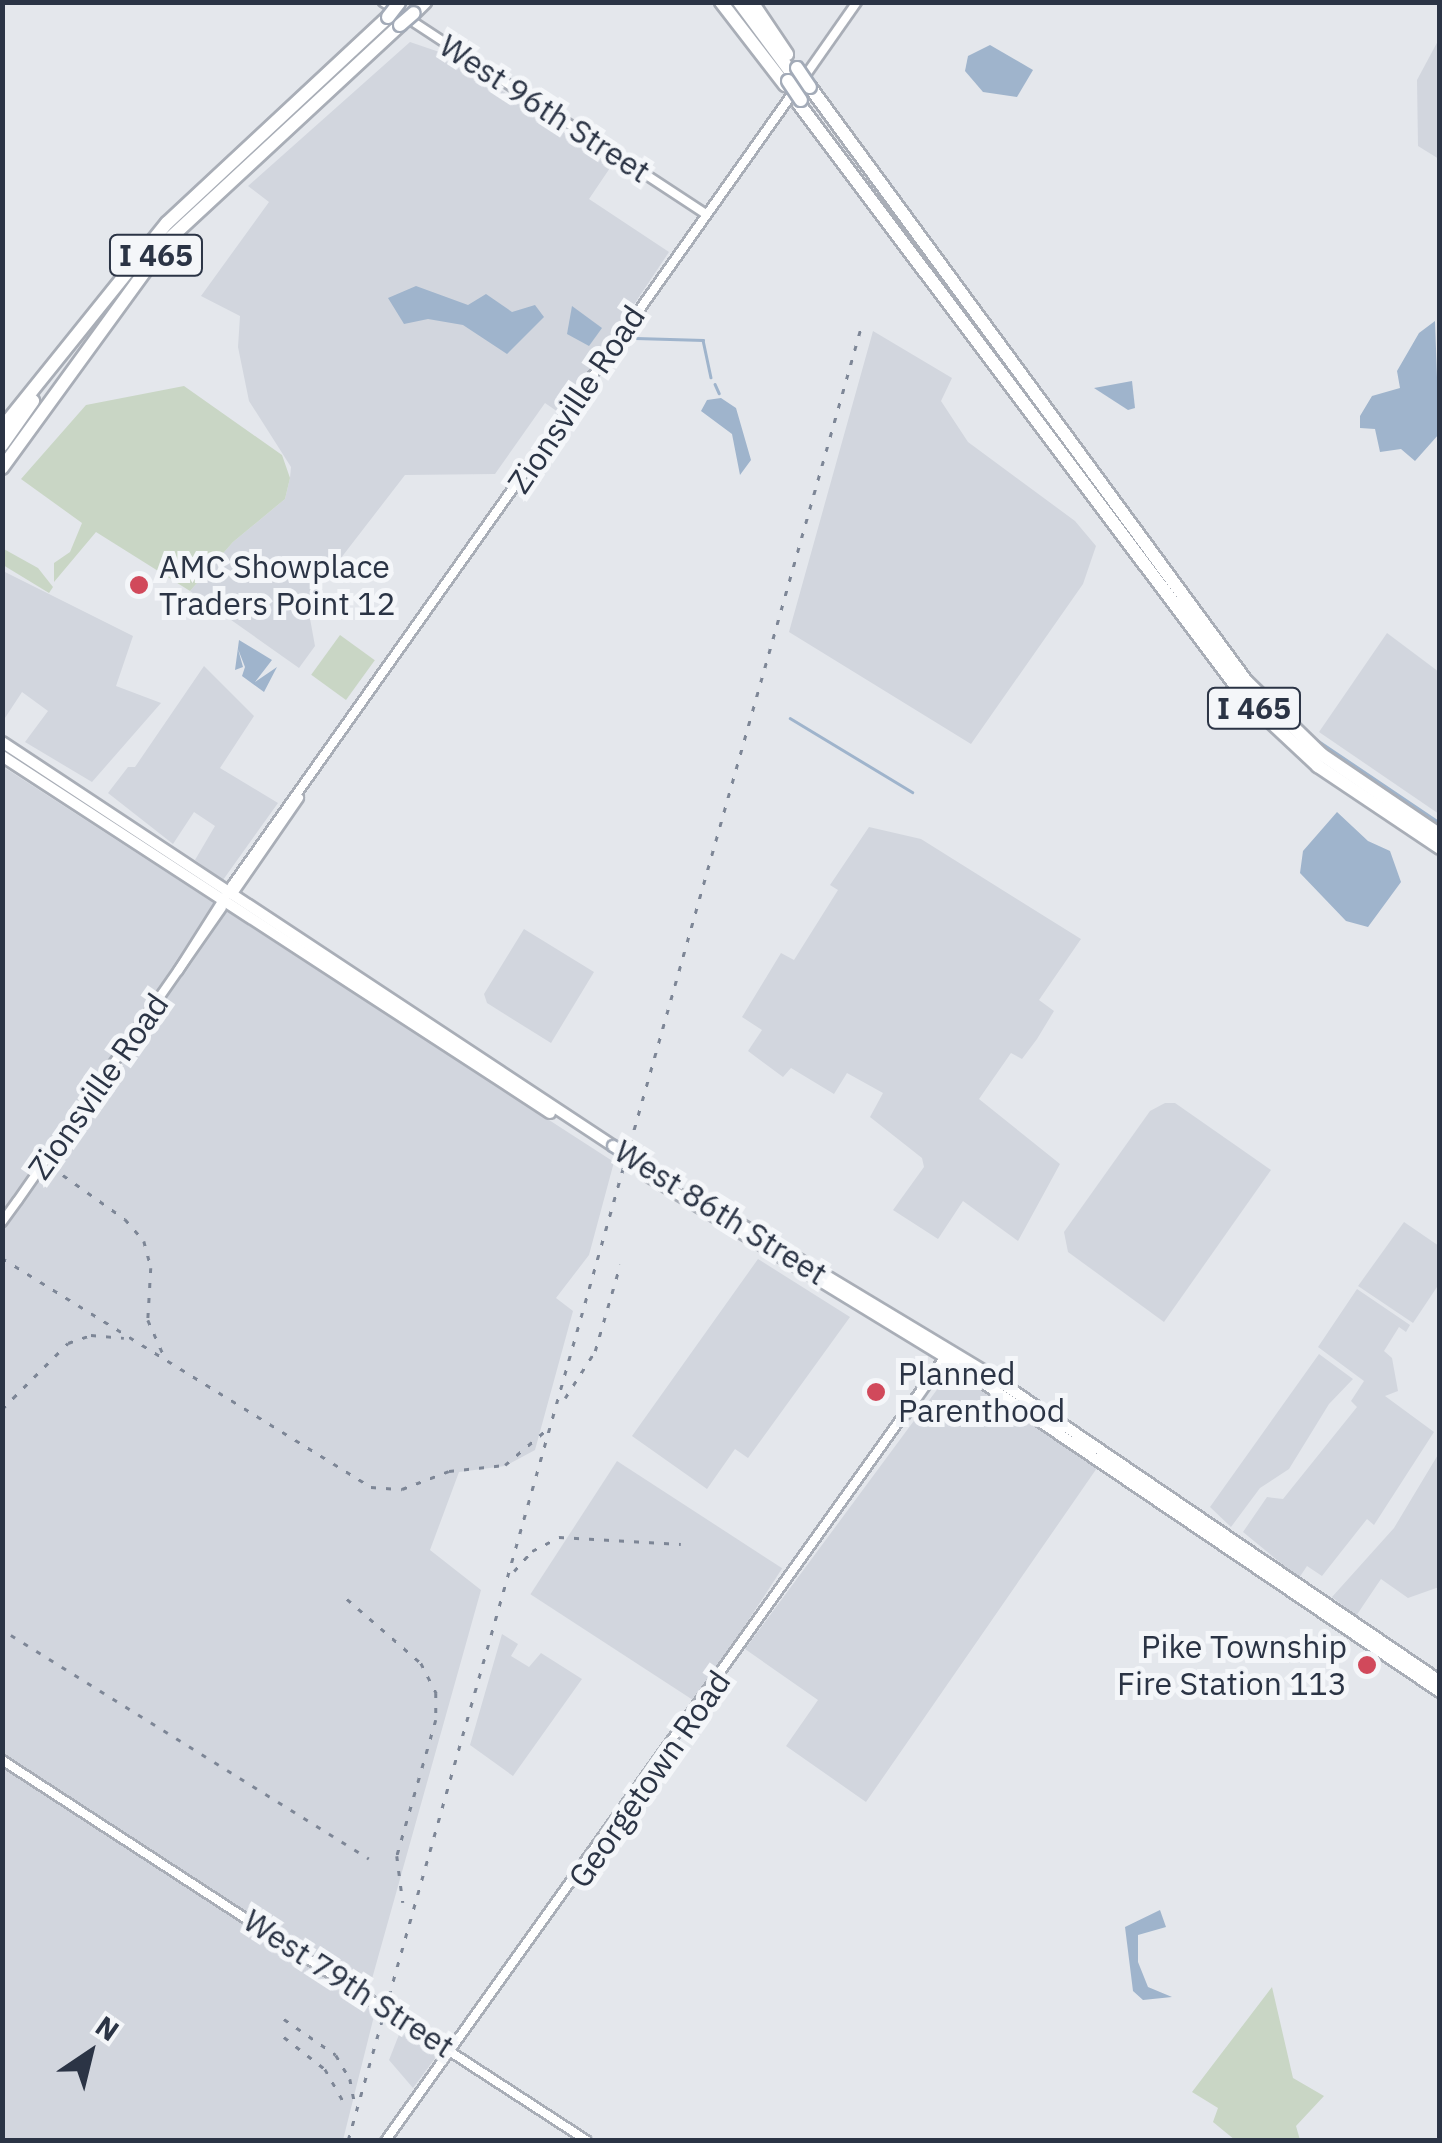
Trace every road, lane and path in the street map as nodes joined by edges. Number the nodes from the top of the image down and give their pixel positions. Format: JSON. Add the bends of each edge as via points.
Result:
{"nodes":[{"id":1,"x":383,"y":2,"type":"edge"},
{"id":2,"x":425,"y":2,"type":"edge"},
{"id":3,"x":721,"y":2,"type":"edge"},
{"id":4,"x":729,"y":2,"type":"edge"},
{"id":5,"x":739,"y":2,"type":"edge"},
{"id":6,"x":752,"y":2,"type":"edge"},
{"id":7,"x":856,"y":2,"type":"edge"},
{"id":8,"x":399,"y":3,"type":"edge"},
{"id":9,"x":394,"y":21,"type":"junction"},
{"id":10,"x":791,"y":78,"type":"junction"},
{"id":11,"x":804,"y":96,"type":"junction"},
{"id":12,"x":884,"y":202,"type":"junction"},
{"id":13,"x":706,"y":214,"type":"junction"},
{"id":14,"x":902,"y":226,"type":"junction"},
{"id":15,"x":121,"y":277,"type":"junction"},
{"id":16,"x":2,"y":428,"type":"edge"},
{"id":17,"x":2,"y":445,"type":"edge"},
{"id":18,"x":2,"y":471,"type":"edge"},
{"id":19,"x":2,"y":742,"type":"edge"},
{"id":20,"x":2,"y":756,"type":"edge"},
{"id":21,"x":299,"y":798,"type":"junction"},
{"id":22,"x":97,"y":819,"type":"junction"},
{"id":23,"x":267,"y":835,"type":"junction"},
{"id":24,"x":1440,"y":835,"type":"edge"},
{"id":25,"x":144,"y":837,"type":"junction"},
{"id":26,"x":1440,"y":848,"type":"edge"},
{"id":27,"x":263,"y":859,"type":"junction"},
{"id":28,"x":226,"y":903,"type":"junction"},
{"id":29,"x":652,"y":1173,"type":"junction"},
{"id":30,"x":2,"y":1222,"type":"edge"},
{"id":31,"x":746,"y":1239,"type":"junction"},
{"id":32,"x":776,"y":1247,"type":"junction"},
{"id":33,"x":948,"y":1354,"type":"junction"},
{"id":34,"x":1440,"y":1681,"type":"edge"},
{"id":35,"x":1440,"y":1692,"type":"edge"},
{"id":36,"x":2,"y":1760,"type":"edge"},
{"id":37,"x":453,"y":2050,"type":"junction"},
{"id":38,"x":386,"y":2140,"type":"edge"},
{"id":39,"x":586,"y":2140,"type":"edge"}],
"edges":[{"from":1,"to":13,"type":"main road","name":"West 96th Street"},
{"from":2,"to":9,"type":"highway","number":"I 465","bridge":true},
{"from":3,"to":10,"type":"highway"},
{"from":4,"to":10,"type":"highway"},
{"from":5,"to":10,"type":"highway"},
{"from":6,"to":10,"type":"highway"},
{"from":7,"to":13,"type":"main road","name":"Zionsville Road"},
{"from":8,"to":9,"type":"highway","number":"I 465","bridge":true},
{"from":9,"to":15,"type":"highway","number":"I 465","via":[[193,195]]},
{"from":9,"to":18,"type":"highway","number":"I 465","via":[[175,233],[108,315]]},
{"from":10,"to":11,"type":"highway","bridge":true},
{"from":11,"to":12,"type":"highway"},
{"from":11,"to":12,"type":"highway","via":[[866,190]]},
{"from":12,"to":14,"type":"highway"},
{"from":13,"to":21,"type":"main road","name":"Zionsville Road"},
{"from":14,"to":24,"type":"highway","number":"I 465","via":[[1264,702],[1321,754]]},
{"from":14,"to":26,"type":"highway","number":"I 465","via":[[1012,387],[1261,715],[1318,766]]},
{"from":15,"to":16,"type":"highway"},
{"from":15,"to":17,"type":"highway","number":"I 465"},
{"from":19,"to":25,"type":"main road","name":"West 86th Street"},
{"from":20,"to":22,"type":"main road","name":"West 86th Street"},
{"from":21,"to":23,"type":"main road","name":"Zionsville Road"},
{"from":21,"to":27,"type":"main road","name":"Zionsville Road"},
{"from":22,"to":25,"type":"main road","via":[[137,840]]},
{"from":22,"to":28,"type":"main road","name":"West 86th Street"},
{"from":23,"to":27,"type":"main road"},
{"from":23,"to":28,"type":"main road","name":"Zionsville Road"},
{"from":25,"to":28,"type":"main road","name":"West 86th Street"},
{"from":27,"to":28,"type":"main road","name":"Zionsville Road"},
{"from":28,"to":29,"type":"main road","name":"West 86th Street","bridge":true},
{"from":28,"to":30,"type":"main road","name":"Zionsville Road"},
{"from":29,"to":31,"type":"main road","name":"West 86th Street"},
{"from":29,"to":32,"type":"main road","name":"West 86th Street"},
{"from":31,"to":32,"type":"main road"},
{"from":31,"to":33,"type":"main road","name":"West 86th Street"},
{"from":32,"to":33,"type":"main road","name":"West 86th Street"},
{"from":33,"to":34,"type":"main road","name":"West 86th Street"},
{"from":33,"to":35,"type":"main road","name":"West 86th Street"},
{"from":33,"to":37,"type":"main road","name":"Georgetown Road"},
{"from":36,"to":37,"type":"main road","name":"West 79th Street"},
{"from":37,"to":38,"type":"main road","name":"Georgetown Road"},
{"from":37,"to":39,"type":"main road","name":"West 79th Street"}]}
